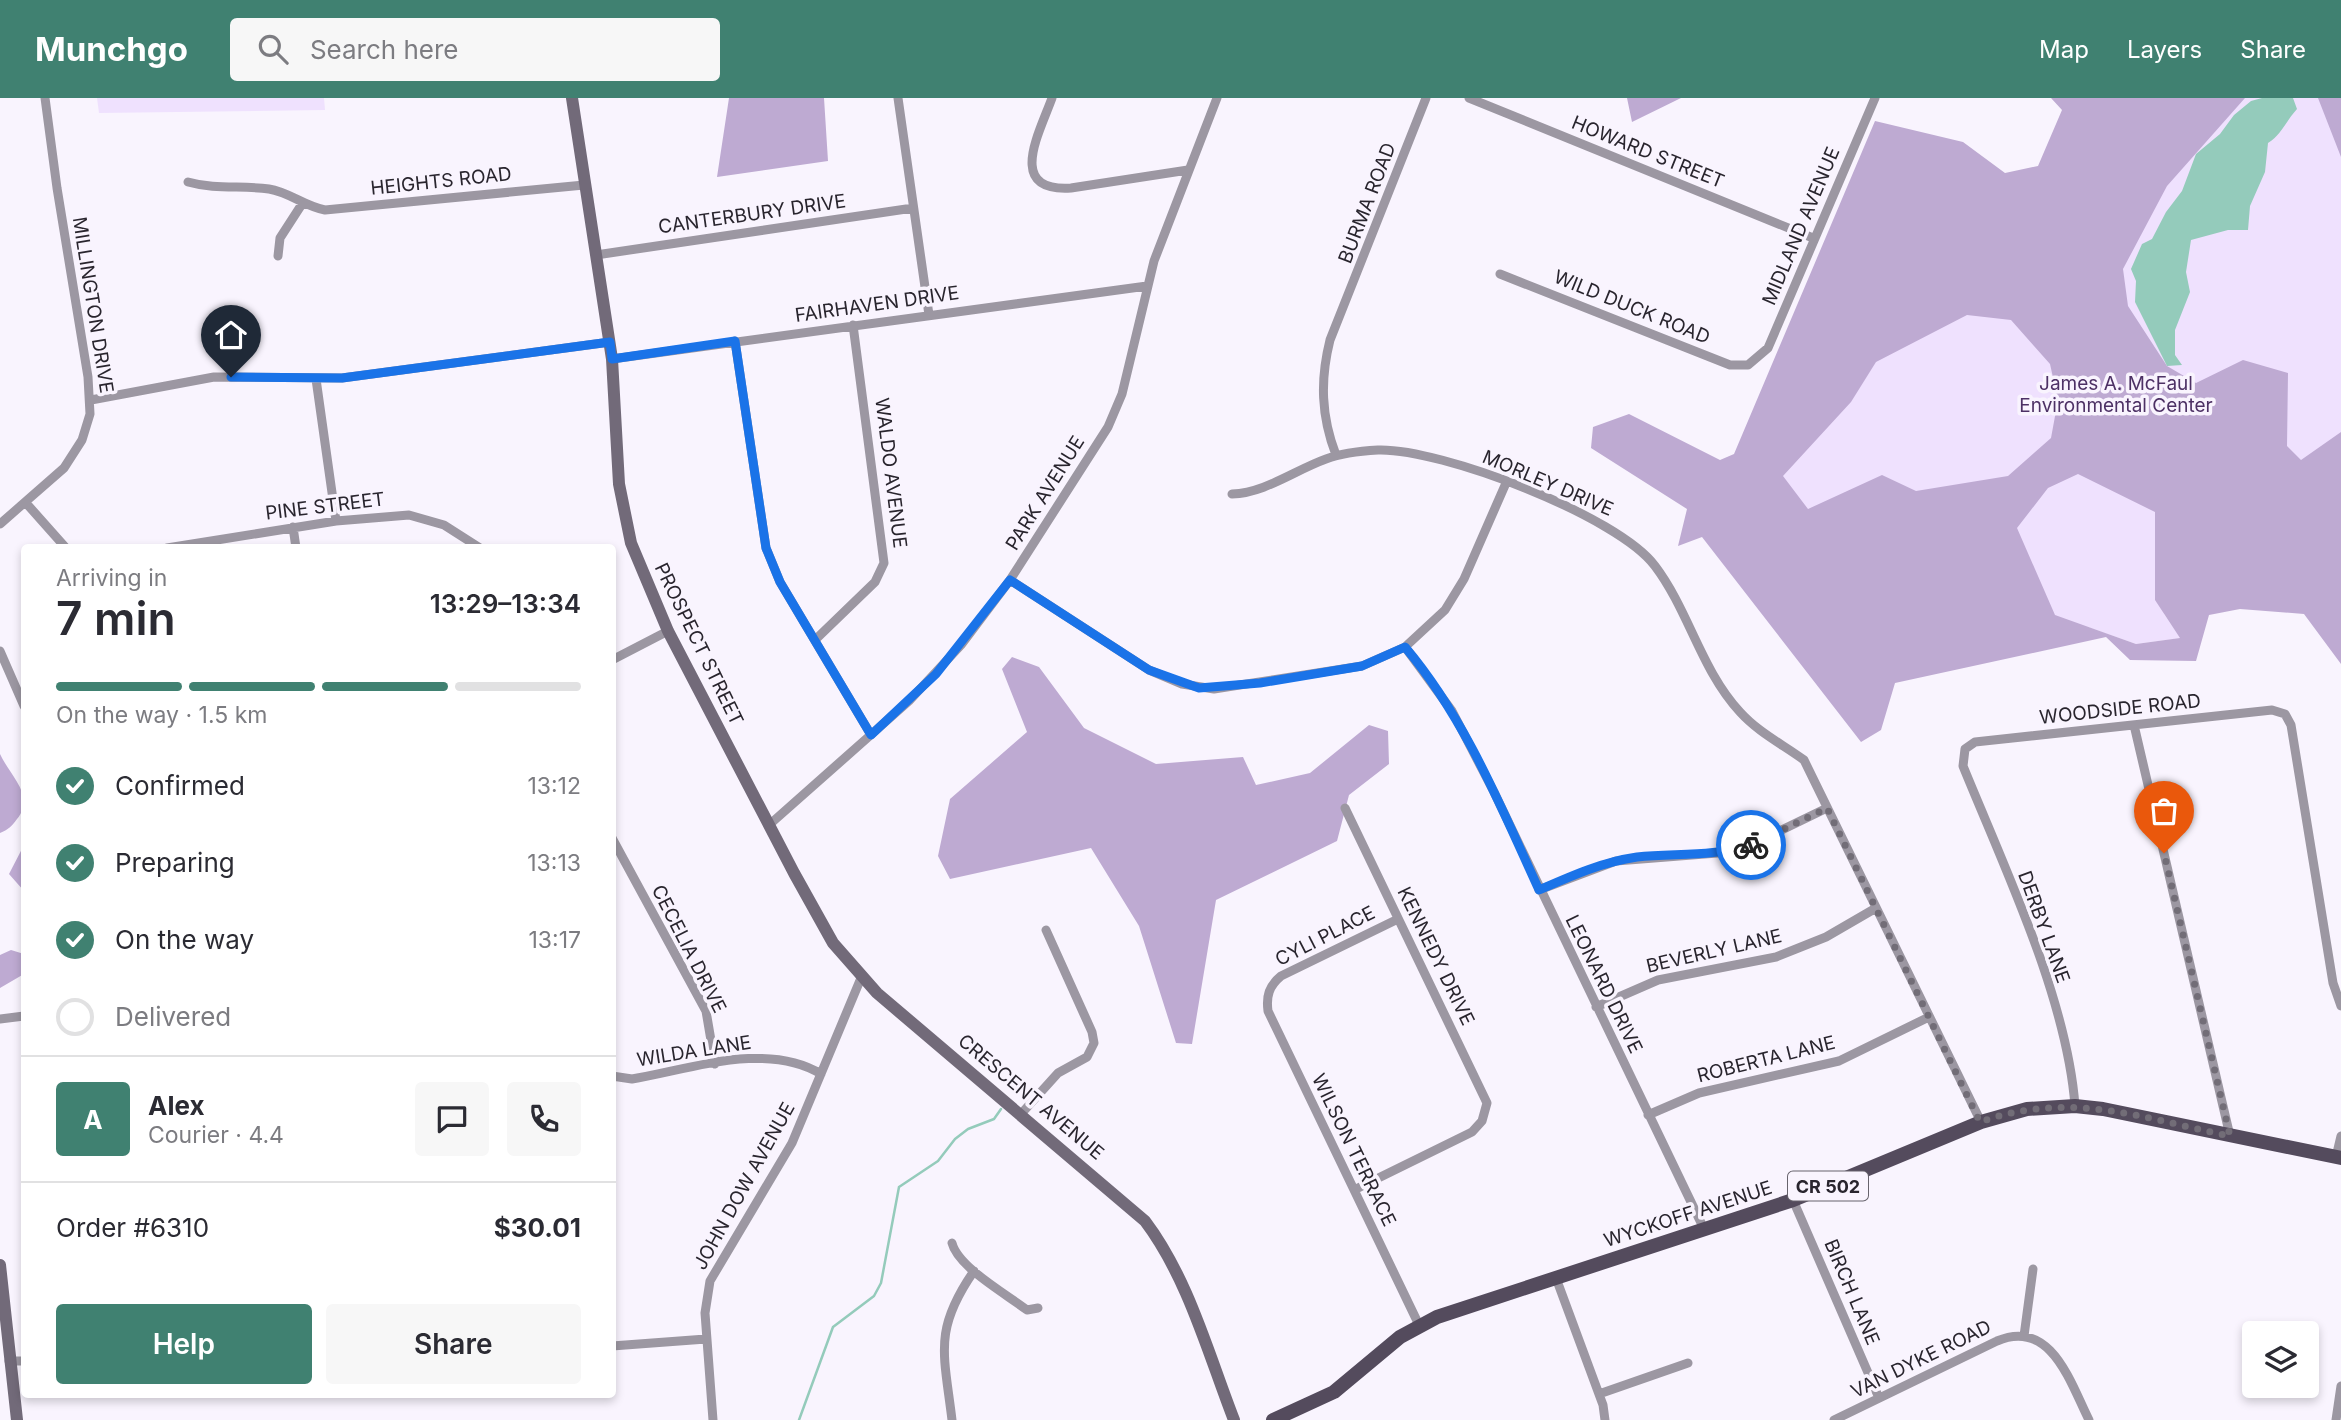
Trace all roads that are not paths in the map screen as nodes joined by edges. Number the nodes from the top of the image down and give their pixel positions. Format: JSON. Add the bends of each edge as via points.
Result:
{"nodes":[{"id":1,"x":45,"y":98,"type":"edge"},
{"id":2,"x":572,"y":98,"type":"edge"},
{"id":3,"x":898,"y":98,"type":"edge"},
{"id":4,"x":1052,"y":98,"type":"edge"},
{"id":5,"x":1217,"y":98,"type":"edge"},
{"id":6,"x":1426,"y":98,"type":"edge"},
{"id":7,"x":1469,"y":98,"type":"edge"},
{"id":8,"x":1875,"y":98,"type":"edge"},
{"id":9,"x":1188,"y":170,"type":"junction"},
{"id":10,"x":188,"y":182,"type":"dead end"},
{"id":11,"x":584,"y":185,"type":"junction"},
{"id":12,"x":302,"y":204,"type":"junction"},
{"id":13,"x":914,"y":208,"type":"junction"},
{"id":14,"x":1813,"y":238,"type":"junction"},
{"id":15,"x":596,"y":255,"type":"junction"},
{"id":16,"x":278,"y":256,"type":"dead end"},
{"id":17,"x":1500,"y":274,"type":"dead end"},
{"id":18,"x":1147,"y":286,"type":"junction"},
{"id":19,"x":929,"y":315,"type":"junction"},
{"id":20,"x":853,"y":325,"type":"junction"},
{"id":21,"x":735,"y":341,"type":"junction"},
{"id":22,"x":610,"y":342,"type":"junction"},
{"id":23,"x":612,"y":359,"type":"junction"},
{"id":24,"x":1752,"y":363,"type":"joint"},
{"id":25,"x":316,"y":379,"type":"junction"},
{"id":26,"x":91,"y":400,"type":"junction"},
{"id":27,"x":1336,"y":456,"type":"junction"},
{"id":28,"x":1506,"y":483,"type":"junction"},
{"id":29,"x":1232,"y":494,"type":"dead end"},
{"id":30,"x":26,"y":503,"type":"junction"},
{"id":31,"x":335,"y":520,"type":"junction"},
{"id":32,"x":0,"y":524,"type":"edge"},
{"id":33,"x":293,"y":527,"type":"junction"},
{"id":34,"x":62,"y":544,"type":"edge"},
{"id":35,"x":191,"y":544,"type":"edge"},
{"id":36,"x":295,"y":544,"type":"edge"},
{"id":37,"x":474,"y":544,"type":"edge"},
{"id":38,"x":1010,"y":580,"type":"junction"},
{"id":39,"x":668,"y":631,"type":"junction"},
{"id":40,"x":815,"y":640,"type":"junction"},
{"id":41,"x":1405,"y":647,"type":"junction"},
{"id":42,"x":0,"y":651,"type":"edge"},
{"id":43,"x":616,"y":658,"type":"edge"},
{"id":44,"x":21,"y":699,"type":"edge"},
{"id":45,"x":2134,"y":725,"type":"junction"},
{"id":46,"x":871,"y":735,"type":"junction"},
{"id":47,"x":1963,"y":766,"type":"joint"},
{"id":48,"x":1345,"y":808,"type":"dead end"},
{"id":49,"x":1827,"y":808,"type":"junction"},
{"id":50,"x":769,"y":825,"type":"junction"},
{"id":51,"x":616,"y":846,"type":"edge"},
{"id":52,"x":1539,"y":890,"type":"junction"},
{"id":53,"x":1876,"y":908,"type":"junction"},
{"id":54,"x":1398,"y":919,"type":"junction"},
{"id":55,"x":1046,"y":930,"type":"dead end"},
{"id":56,"x":861,"y":978,"type":"junction"},
{"id":57,"x":1270,"y":988,"type":"joint"},
{"id":58,"x":2341,"y":1006,"type":"edge"},
{"id":59,"x":1595,"y":1007,"type":"junction"},
{"id":60,"x":21,"y":1016,"type":"edge"},
{"id":61,"x":1929,"y":1017,"type":"junction"},
{"id":62,"x":0,"y":1019,"type":"edge"},
{"id":63,"x":715,"y":1065,"type":"junction"},
{"id":64,"x":821,"y":1074,"type":"junction"},
{"id":65,"x":616,"y":1077,"type":"edge"},
{"id":66,"x":2075,"y":1106,"type":"junction"},
{"id":67,"x":1021,"y":1114,"type":"junction"},
{"id":68,"x":1648,"y":1115,"type":"junction"},
{"id":69,"x":1980,"y":1122,"type":"junction"},
{"id":70,"x":2230,"y":1136,"type":"junction"},
{"id":71,"x":2341,"y":1136,"type":"edge"},
{"id":72,"x":2339,"y":1158,"type":"edge"},
{"id":73,"x":1354,"y":1190,"type":"junction"},
{"id":74,"x":1793,"y":1199,"type":"junction"},
{"id":75,"x":1704,"y":1230,"type":"junction"},
{"id":76,"x":951,"y":1243,"type":"dead end"},
{"id":77,"x":0,"y":1265,"type":"edge"},
{"id":78,"x":2033,"y":1269,"type":"dead end"},
{"id":79,"x":974,"y":1271,"type":"junction"},
{"id":80,"x":1556,"y":1278,"type":"junction"},
{"id":81,"x":1038,"y":1308,"type":"dead end"},
{"id":82,"x":1419,"y":1325,"type":"junction"},
{"id":83,"x":2024,"y":1336,"type":"junction"},
{"id":84,"x":706,"y":1339,"type":"junction"},
{"id":85,"x":616,"y":1346,"type":"edge"},
{"id":86,"x":9,"y":1361,"type":"junction"},
{"id":87,"x":21,"y":1361,"type":"edge"},
{"id":88,"x":1688,"y":1363,"type":"dead end"},
{"id":89,"x":2341,"y":1386,"type":"edge"},
{"id":90,"x":1599,"y":1394,"type":"junction"},
{"id":91,"x":1879,"y":1398,"type":"junction"},
{"id":92,"x":17,"y":1420,"type":"edge"},
{"id":93,"x":713,"y":1420,"type":"edge"},
{"id":94,"x":952,"y":1420,"type":"edge"},
{"id":95,"x":1234,"y":1420,"type":"edge"},
{"id":96,"x":1273,"y":1420,"type":"edge"},
{"id":97,"x":1605,"y":1420,"type":"edge"},
{"id":98,"x":1834,"y":1420,"type":"edge"},
{"id":99,"x":2089,"y":1420,"type":"edge"},
{"id":100,"x":2336,"y":1420,"type":"edge"}],
"edges":[{"from":1,"to":26,"type":"street","name":"MILLINGTON DRIVE"},
{"from":2,"to":11,"type":"main road","name":"PROSPECT STREET"},
{"from":3,"to":13,"type":"street"},
{"from":4,"to":9,"type":"street","via":[[1031,155],[1040,184],[1071,188]]},
{"from":5,"to":9,"type":"street","name":"PARK AVENUE"},
{"from":6,"to":27,"type":"street","name":"BURMA ROAD","via":[[1330,340],[1322,381],[1324,418]]},
{"from":7,"to":14,"type":"street","name":"HOWARD STREET"},
{"from":8,"to":14,"type":"street","name":"MIDLAND AVENUE"},
{"from":9,"to":18,"type":"street","name":"PARK AVENUE"},
{"from":10,"to":12,"type":"street","name":"HEIGHTS ROAD","via":[[209,188],[267,189]]},
{"from":11,"to":12,"type":"street","name":"HEIGHTS ROAD","via":[[324,210]]},
{"from":11,"to":15,"type":"main road","name":"PROSPECT STREET"},
{"from":12,"to":16,"type":"street","via":[[280,238]]},
{"from":13,"to":15,"type":"street","name":"CANTERBURY DRIVE"},
{"from":13,"to":19,"type":"street"},
{"from":14,"to":24,"type":"street","name":"MIDLAND AVENUE","via":[[1768,348]]},
{"from":15,"to":22,"type":"main road","name":"PROSPECT STREET"},
{"from":17,"to":24,"type":"street","name":"WILD DUCK ROAD","via":[[1730,365]]},
{"from":18,"to":19,"type":"street","name":"FAIRHAVEN DRIVE"},
{"from":18,"to":38,"type":"street","name":"PARK AVENUE","via":[[1116,411]]},
{"from":19,"to":20,"type":"street","name":"FAIRHAVEN DRIVE"},
{"from":20,"to":21,"type":"street","name":"FAIRHAVEN DRIVE"},
{"from":20,"to":40,"type":"street","name":"WALDO AVENUE","via":[[884,563],[875,582]]},
{"from":21,"to":23,"type":"street","name":"FAIRHAVEN DRIVE"},
{"from":21,"to":40,"type":"street","via":[[766,548],[780,582]]},
{"from":22,"to":23,"type":"main road","name":"PROSPECT STREET"},
{"from":22,"to":25,"type":"street"},
{"from":23,"to":39,"type":"main road","name":"PROSPECT STREET","via":[[622,510],[642,575]]},
{"from":25,"to":26,"type":"street","via":[[215,377]]},
{"from":25,"to":31,"type":"street"},
{"from":26,"to":30,"type":"street","name":"MILLINGTON DRIVE","via":[[88,427],[76,452]]},
{"from":27,"to":28,"type":"street","name":"MORLEY DRIVE","via":[[1379,450],[1424,454]]},
{"from":27,"to":29,"type":"street","name":"MORLEY DRIVE","via":[[1260,488]]},
{"from":28,"to":41,"type":"street","via":[[1456,595],[1435,622]]},
{"from":28,"to":49,"type":"street","name":"MORLEY DRIVE","via":[[1602,524],[1644,553],[1665,581],[1704,659],[1736,708],[1804,760]]},
{"from":30,"to":32,"type":"street","name":"MILLINGTON DRIVE"},
{"from":30,"to":34,"type":"street"},
{"from":31,"to":33,"type":"street","name":"PINE STREET"},
{"from":31,"to":37,"type":"street","name":"PINE STREET","via":[[409,515],[444,525]]},
{"from":33,"to":35,"type":"street","name":"PINE STREET"},
{"from":33,"to":36,"type":"street"},
{"from":38,"to":41,"type":"street","via":[[1149,670],[1199,688],[1362,666]]},
{"from":38,"to":46,"type":"street","name":"PARK AVENUE","via":[[944,664]]},
{"from":39,"to":43,"type":"street"},
{"from":39,"to":50,"type":"main road","name":"PROSPECT STREET"},
{"from":40,"to":46,"type":"street"},
{"from":41,"to":52,"type":"street","name":"LEONARD DRIVE","via":[[1452,711]]},
{"from":42,"to":44,"type":"street"},
{"from":45,"to":47,"type":"street","name":"WOODSIDE ROAD","via":[[1975,742],[1965,749]]},
{"from":45,"to":58,"type":"street","name":"WOODSIDE ROAD","via":[[2273,710],[2285,714],[2291,725],[2333,983]]},
{"from":45,"to":70,"type":"street"},
{"from":46,"to":50,"type":"street","name":"PARK AVENUE"},
{"from":47,"to":66,"type":"street","name":"DERBY LANE","via":[[2063,1033]]},
{"from":48,"to":54,"type":"street","name":"KENNEDY DRIVE"},
{"from":49,"to":52,"type":"street","via":[[1730,852],[1616,861]]},
{"from":49,"to":53,"type":"street","name":"MORLEY DRIVE"},
{"from":50,"to":56,"type":"main road","name":"CRESCENT AVENUE","via":[[834,943]]},
{"from":51,"to":63,"type":"street","name":"CECELIA DRIVE","via":[[706,1012]]},
{"from":52,"to":59,"type":"street","name":"LEONARD DRIVE"},
{"from":53,"to":59,"type":"street","name":"BEVERLY LANE","via":[[1826,937],[1776,957],[1658,980]]},
{"from":53,"to":61,"type":"street","name":"MORLEY DRIVE"},
{"from":54,"to":57,"type":"street","name":"CYLI PLACE","via":[[1281,976]]},
{"from":54,"to":73,"type":"street","name":"KENNEDY DRIVE","via":[[1486,1103],[1482,1121],[1472,1132]]},
{"from":55,"to":67,"type":"street","via":[[1094,1043],[1087,1057],[1058,1073]]},
{"from":56,"to":64,"type":"street","name":"JOHN DOW AVENUE"},
{"from":56,"to":67,"type":"main road","name":"CRESCENT AVENUE"},
{"from":57,"to":73,"type":"street","name":"WILSON TERRACE","via":[[1268,1011]]},
{"from":59,"to":68,"type":"street","name":"LEONARD DRIVE"},
{"from":60,"to":62,"type":"street"},
{"from":61,"to":68,"type":"street","name":"ROBERTA LANE","via":[[1839,1061],[1699,1093]]},
{"from":61,"to":69,"type":"street","name":"MORLEY DRIVE"},
{"from":63,"to":64,"type":"street","name":"WILDA LANE","via":[[775,1058]]},
{"from":63,"to":65,"type":"street","name":"WILDA LANE","via":[[632,1079]]},
{"from":64,"to":84,"type":"street","name":"JOHN DOW AVENUE","via":[[792,1143],[716,1267],[706,1297]]},
{"from":66,"to":69,"type":"main road","name":"WYCKOFF AVENUE","number":"CR 502","via":[[2027,1109]]},
{"from":66,"to":70,"type":"main road","name":"WYCKOFF AVENUE","number":"CR 502"},
{"from":67,"to":95,"type":"main road","name":"CRESCENT AVENUE","via":[[1130,1206],[1160,1240],[1179,1277]]},
{"from":68,"to":75,"type":"street","name":"LEONARD DRIVE"},
{"from":69,"to":74,"type":"main road","name":"WYCKOFF AVENUE","number":"CR 502"},
{"from":70,"to":72,"type":"main road","name":"WYCKOFF AVENUE","number":"CR 502"},
{"from":71,"to":72,"type":"street"},
{"from":73,"to":82,"type":"street","name":"WILSON TERRACE"},
{"from":74,"to":75,"type":"main road","name":"WYCKOFF AVENUE","number":"CR 502"},
{"from":74,"to":91,"type":"street","name":"BIRCH LANE"},
{"from":75,"to":80,"type":"main road","name":"WYCKOFF AVENUE","number":"CR 502"},
{"from":76,"to":79,"type":"street","via":[[954,1253]]},
{"from":77,"to":86,"type":"main road"},
{"from":78,"to":83,"type":"street"},
{"from":79,"to":81,"type":"street","via":[[1027,1310]]},
{"from":79,"to":94,"type":"street","via":[[955,1299],[945,1331]]},
{"from":80,"to":82,"type":"main road","name":"WYCKOFF AVENUE","number":"CR 502"},
{"from":80,"to":90,"type":"street"},
{"from":82,"to":96,"type":"main road","name":"WYCKOFF AVENUE","number":"CR 502","via":[[1334,1392]]},
{"from":83,"to":91,"type":"street","name":"VAN DYKE ROAD","via":[[1997,1342]]},
{"from":83,"to":99,"type":"street","via":[[2042,1342],[2057,1357]]},
{"from":84,"to":85,"type":"street"},
{"from":84,"to":93,"type":"street","name":"JOHN DOW AVENUE"},
{"from":86,"to":87,"type":"street"},
{"from":86,"to":92,"type":"main road"},
{"from":88,"to":90,"type":"street"},
{"from":89,"to":100,"type":"street"},
{"from":90,"to":97,"type":"street"},
{"from":91,"to":98,"type":"street","name":"VAN DYKE ROAD"}]}
